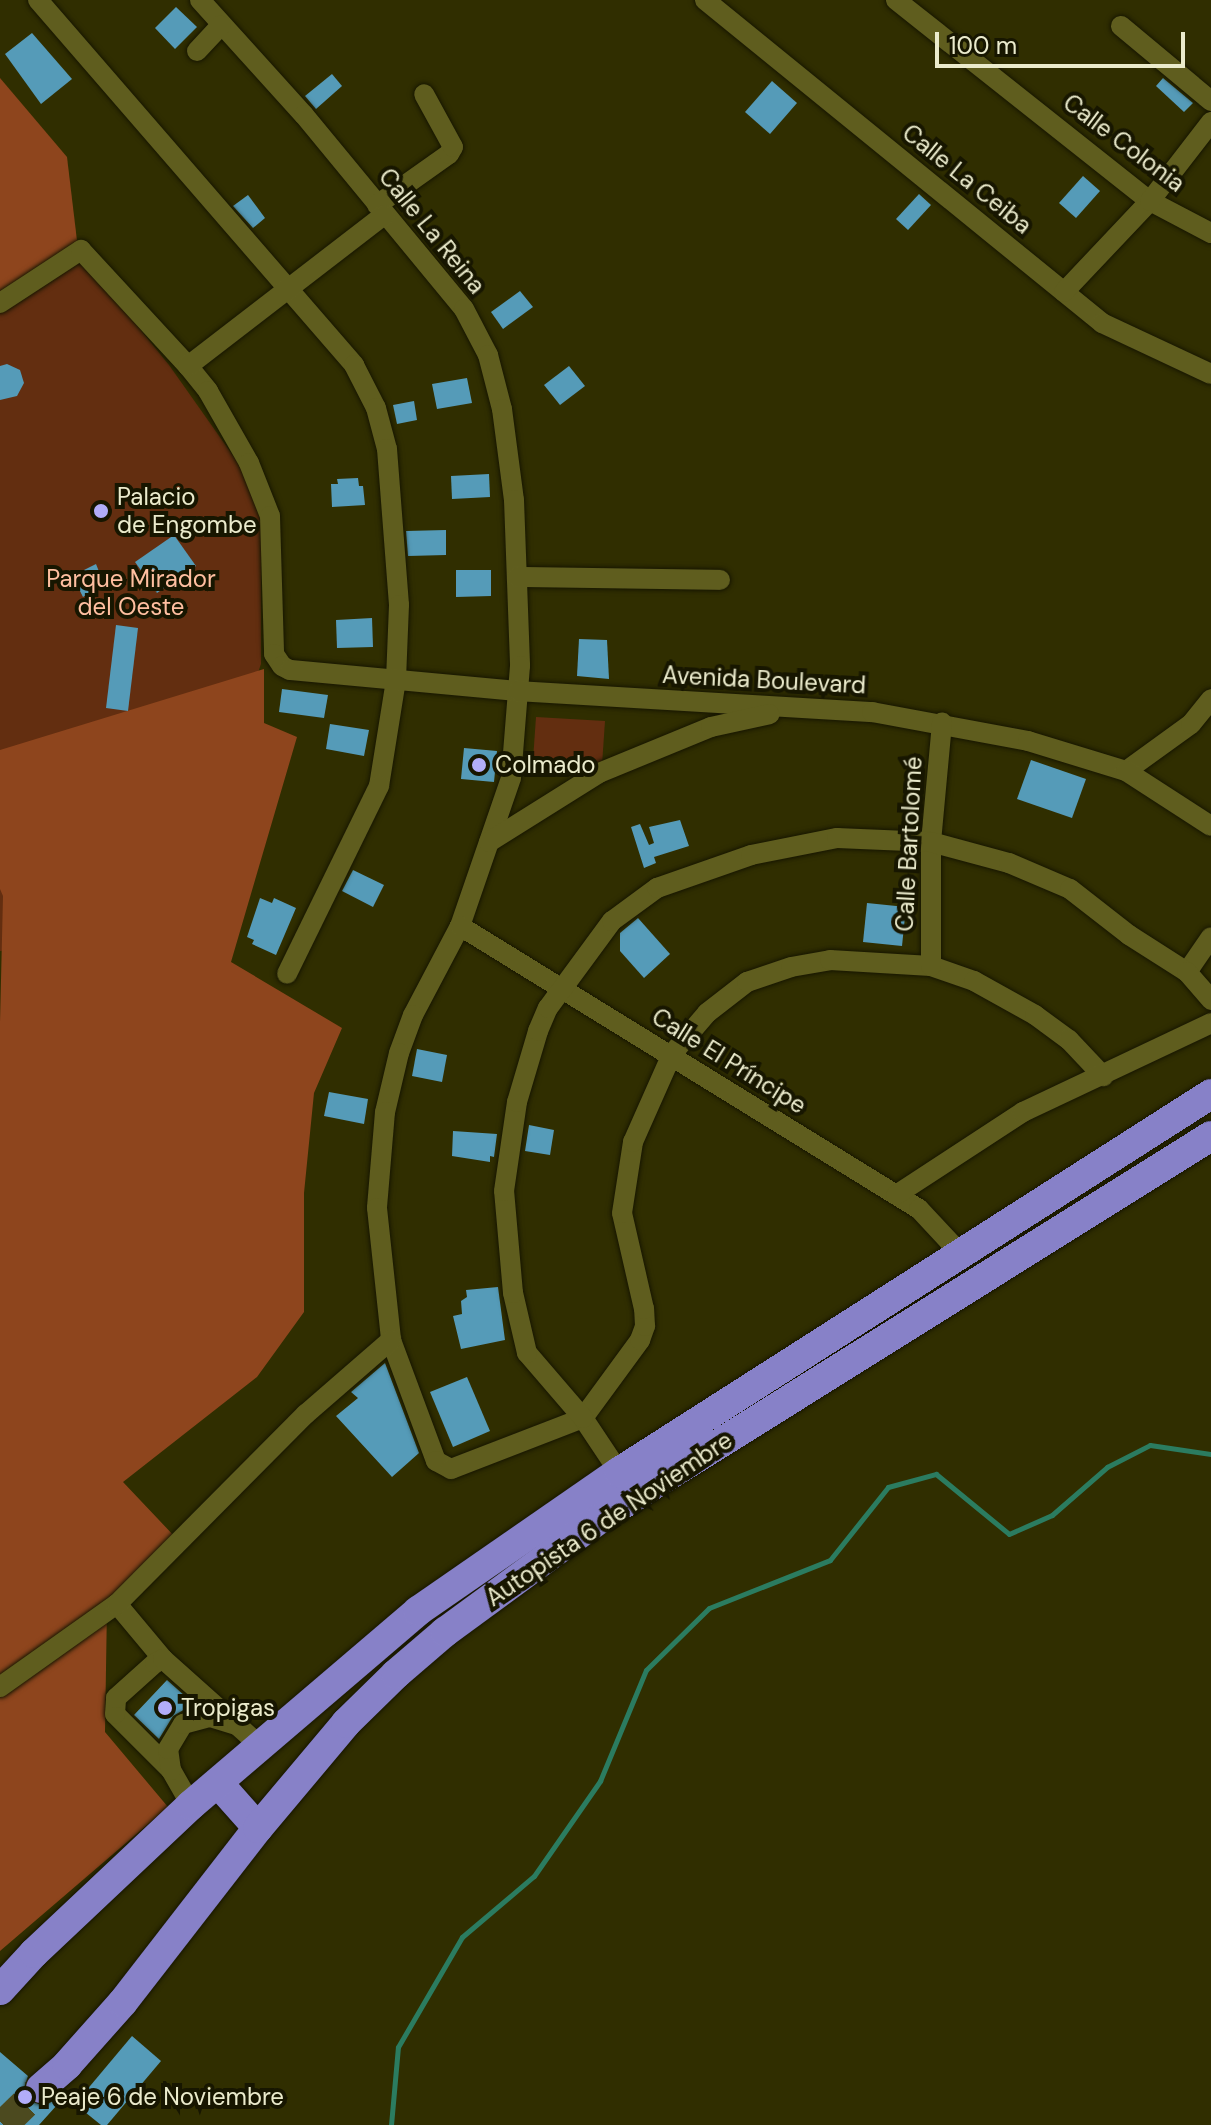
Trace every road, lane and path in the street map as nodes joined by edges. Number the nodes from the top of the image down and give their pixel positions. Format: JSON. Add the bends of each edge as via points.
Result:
{"nodes":[{"id":1,"x":38,"y":0,"type":"edge"},
{"id":2,"x":200,"y":0,"type":"edge"},
{"id":3,"x":705,"y":0,"type":"edge"},
{"id":4,"x":896,"y":0,"type":"edge"},
{"id":5,"x":221,"y":25,"type":"junction"},
{"id":6,"x":1121,"y":26,"type":"dead end"},
{"id":7,"x":197,"y":51,"type":"dead end"},
{"id":8,"x":424,"y":94,"type":"dead end"},
{"id":9,"x":1211,"y":101,"type":"edge"},
{"id":10,"x":1211,"y":122,"type":"edge"},
{"id":11,"x":1150,"y":201,"type":"junction"},
{"id":12,"x":380,"y":210,"type":"junction"},
{"id":13,"x":1211,"y":233,"type":"edge"},
{"id":14,"x":287,"y":290,"type":"junction"},
{"id":15,"x":1064,"y":292,"type":"junction"},
{"id":16,"x":0,"y":303,"type":"edge"},
{"id":17,"x":188,"y":366,"type":"junction"},
{"id":18,"x":1211,"y":374,"type":"edge"},
{"id":19,"x":517,"y":577,"type":"junction"},
{"id":20,"x":720,"y":580,"type":"dead end"},
{"id":21,"x":396,"y":680,"type":"junction"},
{"id":22,"x":518,"y":691,"type":"junction"},
{"id":23,"x":1211,"y":699,"type":"edge"},
{"id":24,"x":793,"y":709,"type":"junction"},
{"id":25,"x":942,"y":723,"type":"junction"},
{"id":26,"x":1126,"y":771,"type":"junction"},
{"id":27,"x":1211,"y":826,"type":"edge"},
{"id":28,"x":489,"y":842,"type":"junction"},
{"id":29,"x":931,"y":842,"type":"junction"},
{"id":30,"x":460,"y":926,"type":"junction"},
{"id":31,"x":1211,"y":937,"type":"edge"},
{"id":32,"x":931,"y":966,"type":"junction"},
{"id":33,"x":1187,"y":972,"type":"junction"},
{"id":34,"x":287,"y":974,"type":"dead end"},
{"id":35,"x":563,"y":990,"type":"junction"},
{"id":36,"x":1211,"y":1000,"type":"edge"},
{"id":37,"x":1211,"y":1023,"type":"edge"},
{"id":38,"x":672,"y":1054,"type":"junction"},
{"id":39,"x":1103,"y":1076,"type":"junction"},
{"id":40,"x":1211,"y":1094,"type":"edge"},
{"id":41,"x":1211,"y":1136,"type":"edge"},
{"id":42,"x":896,"y":1195,"type":"junction"},
{"id":43,"x":960,"y":1253,"type":"junction"},
{"id":44,"x":391,"y":1340,"type":"junction"},
{"id":45,"x":583,"y":1418,"type":"junction"},
{"id":46,"x":619,"y":1472,"type":"junction"},
{"id":47,"x":117,"y":1604,"type":"junction"},
{"id":48,"x":163,"y":1659,"type":"junction"},
{"id":49,"x":0,"y":1687,"type":"edge"},
{"id":50,"x":237,"y":1725,"type":"junction"},
{"id":51,"x":259,"y":1745,"type":"junction"},
{"id":52,"x":171,"y":1770,"type":"junction"},
{"id":53,"x":218,"y":1783,"type":"junction"},
{"id":54,"x":191,"y":1805,"type":"junction"},
{"id":55,"x":258,"y":1828,"type":"junction"},
{"id":56,"x":0,"y":1990,"type":"edge"},
{"id":57,"x":41,"y":2088,"type":"tunnel mouth"}],
"edges":[{"from":1,"to":14,"type":"street"},
{"from":2,"to":5,"type":"street","name":"Calle La Reina"},
{"from":3,"to":15,"type":"street","name":"Calle La Ceiba"},
{"from":4,"to":11,"type":"street","name":"Calle Colonia"},
{"from":5,"to":7,"type":"street"},
{"from":5,"to":12,"type":"street","name":"Calle La Reina","via":[[304,115]]},
{"from":6,"to":9,"type":"street"},
{"from":8,"to":12,"type":"street","via":[[453,147]]},
{"from":10,"to":11,"type":"street"},
{"from":11,"to":13,"type":"street","name":"Calle Colonia"},
{"from":11,"to":15,"type":"street"},
{"from":12,"to":14,"type":"street"},
{"from":12,"to":19,"type":"street","name":"Calle La Reina","via":[[464,309],[488,355],[502,409],[514,500]]},
{"from":14,"to":17,"type":"street"},
{"from":14,"to":21,"type":"street","via":[[354,365],[376,408],[387,449],[394,516]]},
{"from":15,"to":18,"type":"street","name":"Calle La Ceiba","via":[[1102,323]]},
{"from":16,"to":17,"type":"street","via":[[81,250]]},
{"from":17,"to":21,"type":"street","name":"Avenida Boulevard","via":[[249,463],[270,516],[274,654],[282,666]]},
{"from":19,"to":20,"type":"street"},
{"from":19,"to":22,"type":"street","name":"Calle La Reina"},
{"from":21,"to":22,"type":"street","name":"Avenida Boulevard"},
{"from":21,"to":34,"type":"street","via":[[379,786]]},
{"from":22,"to":24,"type":"street","name":"Avenida Boulevard"},
{"from":22,"to":28,"type":"street","name":"Calle La Reina","via":[[511,778]]},
{"from":23,"to":26,"type":"street","via":[[1191,724]]},
{"from":24,"to":25,"type":"street","name":"Avenida Boulevard","via":[[872,712]]},
{"from":24,"to":28,"type":"street","via":[[711,727],[599,773]]},
{"from":25,"to":26,"type":"street","name":"Avenida Boulevard","via":[[1028,741]]},
{"from":25,"to":29,"type":"street","name":"Calle Bartolomé"},
{"from":26,"to":27,"type":"street","name":"Avenida Boulevard"},
{"from":28,"to":30,"type":"street","name":"Calle La Reina"},
{"from":29,"to":32,"type":"street","name":"Calle Bartolomé"},
{"from":29,"to":33,"type":"street","via":[[1009,863],[1070,889]]},
{"from":29,"to":35,"type":"street","via":[[837,838],[700,870],[657,888],[612,921]]},
{"from":30,"to":35,"type":"street","name":"Calle El Príncipe"},
{"from":30,"to":44,"type":"street","name":"Calle La Reina","via":[[413,1015],[385,1112],[377,1208]]},
{"from":31,"to":33,"type":"street"},
{"from":32,"to":38,"type":"street","via":[[830,960],[791,967],[747,982],[707,1013]]},
{"from":32,"to":39,"type":"street","via":[[974,981],[1035,1015],[1069,1040]]},
{"from":33,"to":36,"type":"street"},
{"from":35,"to":38,"type":"street","name":"Calle El Príncipe"},
{"from":35,"to":45,"type":"street","via":[[548,1008],[517,1102],[504,1191],[513,1293],[527,1353]]},
{"from":37,"to":39,"type":"street"},
{"from":38,"to":42,"type":"street","name":"Calle El Príncipe"},
{"from":38,"to":45,"type":"street","via":[[633,1142],[622,1213],[645,1326]]},
{"from":39,"to":42,"type":"street","via":[[1023,1112]]},
{"from":40,"to":43,"type":"highway","name":"Autopista 6 de Noviembre"},
{"from":41,"to":55,"type":"highway","name":"Autopista 6 de Noviembre","via":[[602,1517],[507,1584],[396,1674],[346,1723]]},
{"from":42,"to":43,"type":"street","name":"Calle El Príncipe","via":[[919,1209]]},
{"from":43,"to":46,"type":"highway","name":"Autopista 6 de Noviembre"},
{"from":44,"to":45,"type":"street","name":"Calle La Reina","via":[[436,1461],[445,1468]]},
{"from":44,"to":47,"type":"street","via":[[306,1414]]},
{"from":45,"to":46,"type":"street"},
{"from":46,"to":51,"type":"highway","name":"Autopista 6 de Noviembre","via":[[418,1611]]},
{"from":47,"to":48,"type":"street"},
{"from":47,"to":49,"type":"street"},
{"from":48,"to":50,"type":"street"},
{"from":48,"to":52,"type":"street","via":[[116,1698],[115,1714]]},
{"from":50,"to":51,"type":"street"},
{"from":50,"to":52,"type":"street","via":[[210,1717],[183,1724],[168,1749]]},
{"from":51,"to":53,"type":"highway","name":"Autopista 6 de Noviembre"},
{"from":52,"to":54,"type":"street"},
{"from":53,"to":54,"type":"highway","name":"Autopista 6 de Noviembre"},
{"from":53,"to":55,"type":"highway"},
{"from":54,"to":56,"type":"highway","name":"Autopista 6 de Noviembre"},
{"from":55,"to":57,"type":"highway","name":"Autopista 6 de Noviembre","via":[[123,2002]]}]}
